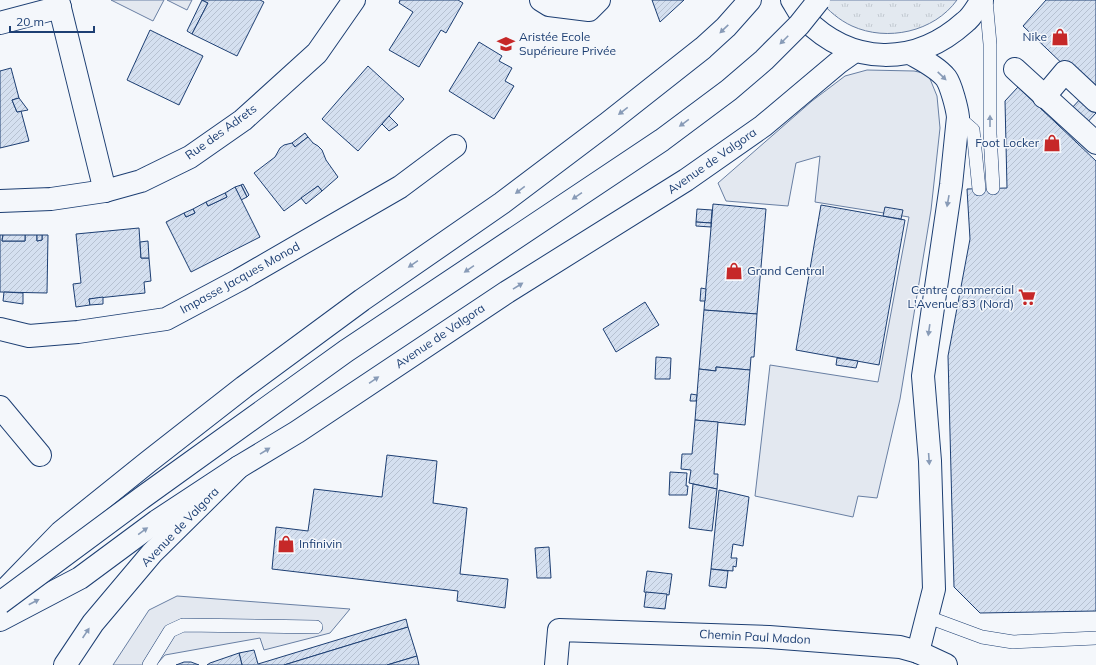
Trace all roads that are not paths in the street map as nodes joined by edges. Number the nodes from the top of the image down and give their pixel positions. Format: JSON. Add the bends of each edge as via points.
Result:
{"nodes":[{"id":1,"x":354,"y":0,"type":"edge"},
{"id":2,"x":541,"y":0,"type":"edge"},
{"id":3,"x":599,"y":0,"type":"edge"},
{"id":4,"x":750,"y":0,"type":"edge"},
{"id":5,"x":792,"y":0,"type":"edge"},
{"id":6,"x":819,"y":0,"type":"edge"},
{"id":7,"x":982,"y":0,"type":"edge"},
{"id":8,"x":986,"y":0,"type":"edge"},
{"id":9,"x":59,"y":4,"type":"edge"},
{"id":10,"x":0,"y":23,"type":"edge"},
{"id":11,"x":856,"y":51,"type":"junction"},
{"id":12,"x":910,"y":53,"type":"junction"},
{"id":13,"x":1015,"y":69,"type":"dead end"},
{"id":14,"x":1044,"y":97,"type":"junction"},
{"id":15,"x":1096,"y":101,"type":"edge"},
{"id":16,"x":958,"y":117,"type":"junction"},
{"id":17,"x":1096,"y":144,"type":"edge"},
{"id":18,"x":456,"y":146,"type":"dead end"},
{"id":19,"x":993,"y":188,"type":"dead end"},
{"id":20,"x":979,"y":189,"type":"dead end"},
{"id":21,"x":106,"y":191,"type":"junction"},
{"id":22,"x":0,"y":201,"type":"edge"},
{"id":23,"x":0,"y":329,"type":"edge"},
{"id":24,"x":0,"y":407,"type":"edge"},
{"id":25,"x":40,"y":455,"type":"dead end"},
{"id":26,"x":239,"y":467,"type":"junction"},
{"id":27,"x":0,"y":595,"type":"edge"},
{"id":28,"x":0,"y":603,"type":"edge"},
{"id":29,"x":928,"y":617,"type":"junction"},
{"id":30,"x":0,"y":620,"type":"edge"},
{"id":31,"x":316,"y":627,"type":"dead end"},
{"id":32,"x":1096,"y":638,"type":"edge"},
{"id":33,"x":918,"y":652,"type":"junction"},
{"id":34,"x":65,"y":665,"type":"edge"},
{"id":35,"x":149,"y":665,"type":"edge"},
{"id":36,"x":556,"y":665,"type":"edge"},
{"id":37,"x":946,"y":665,"type":"edge"}],
"edges":[{"from":1,"to":21,"type":"main road","name":"Rue des Adrets","via":[[317,53],[243,120],[190,157],[141,181]]},
{"from":2,"to":3,"type":"main road","via":[[549,5],[589,10]]},
{"from":4,"to":27,"type":"main road","one_way":true,"via":[[726,28],[703,48],[608,123],[502,203],[362,300],[148,462],[61,532]]},
{"from":5,"to":11,"type":"main road","via":[[803,17],[827,38]]},
{"from":6,"to":28,"type":"main road","one_way":true,"bridge":true,"via":[[799,25],[764,60],[729,90],[662,140],[346,351]]},
{"from":7,"to":12,"type":"main road","via":[[967,21],[940,42]]},
{"from":19,"to":8,"type":"lane","one_way":true,"via":[[990,44]]},
{"from":9,"to":10,"type":"main road"},
{"from":9,"to":21,"type":"main road"},
{"from":11,"to":12,"type":"main road","via":[[883,56]]},
{"from":26,"to":11,"type":"main road","name":"Avenue de Valgora","one_way":true,"via":[[507,292],[686,180],[763,126]]},
{"from":12,"to":16,"type":"main road","one_way":true,"via":[[931,65],[946,79]]},
{"from":13,"to":14,"type":"main road"},
{"from":14,"to":15,"type":"main road","via":[[1066,72]]},
{"from":14,"to":17,"type":"main road"},
{"from":16,"to":20,"type":"lane","via":[[973,130]]},
{"from":16,"to":29,"type":"main road","one_way":true,"via":[[951,185],[923,376],[930,461],[934,589]]},
{"from":18,"to":23,"type":"main road","name":"Impasse Jacques Monod","via":[[400,187],[166,319],[78,332],[29,336]]},
{"from":21,"to":22,"type":"main road","name":"Rue des Adrets"},
{"from":24,"to":25,"type":"main road"},
{"from":30,"to":26,"type":"main road","one_way":true,"via":[[80,578]]},
{"from":34,"to":26,"type":"main road","name":"Avenue de Valgora","one_way":true,"via":[[93,623],[152,553]]},
{"from":29,"to":32,"type":"lane","via":[[982,637],[1013,642]]},
{"from":29,"to":33,"type":"main road"},
{"from":31,"to":35,"type":"lane","via":[[183,625],[170,631]]},
{"from":33,"to":36,"type":"main road","name":"Chemin Paul Madon","via":[[900,647],[769,637],[559,630]]},
{"from":33,"to":37,"type":"main road","name":"Chemin Paul Madon"}]}
